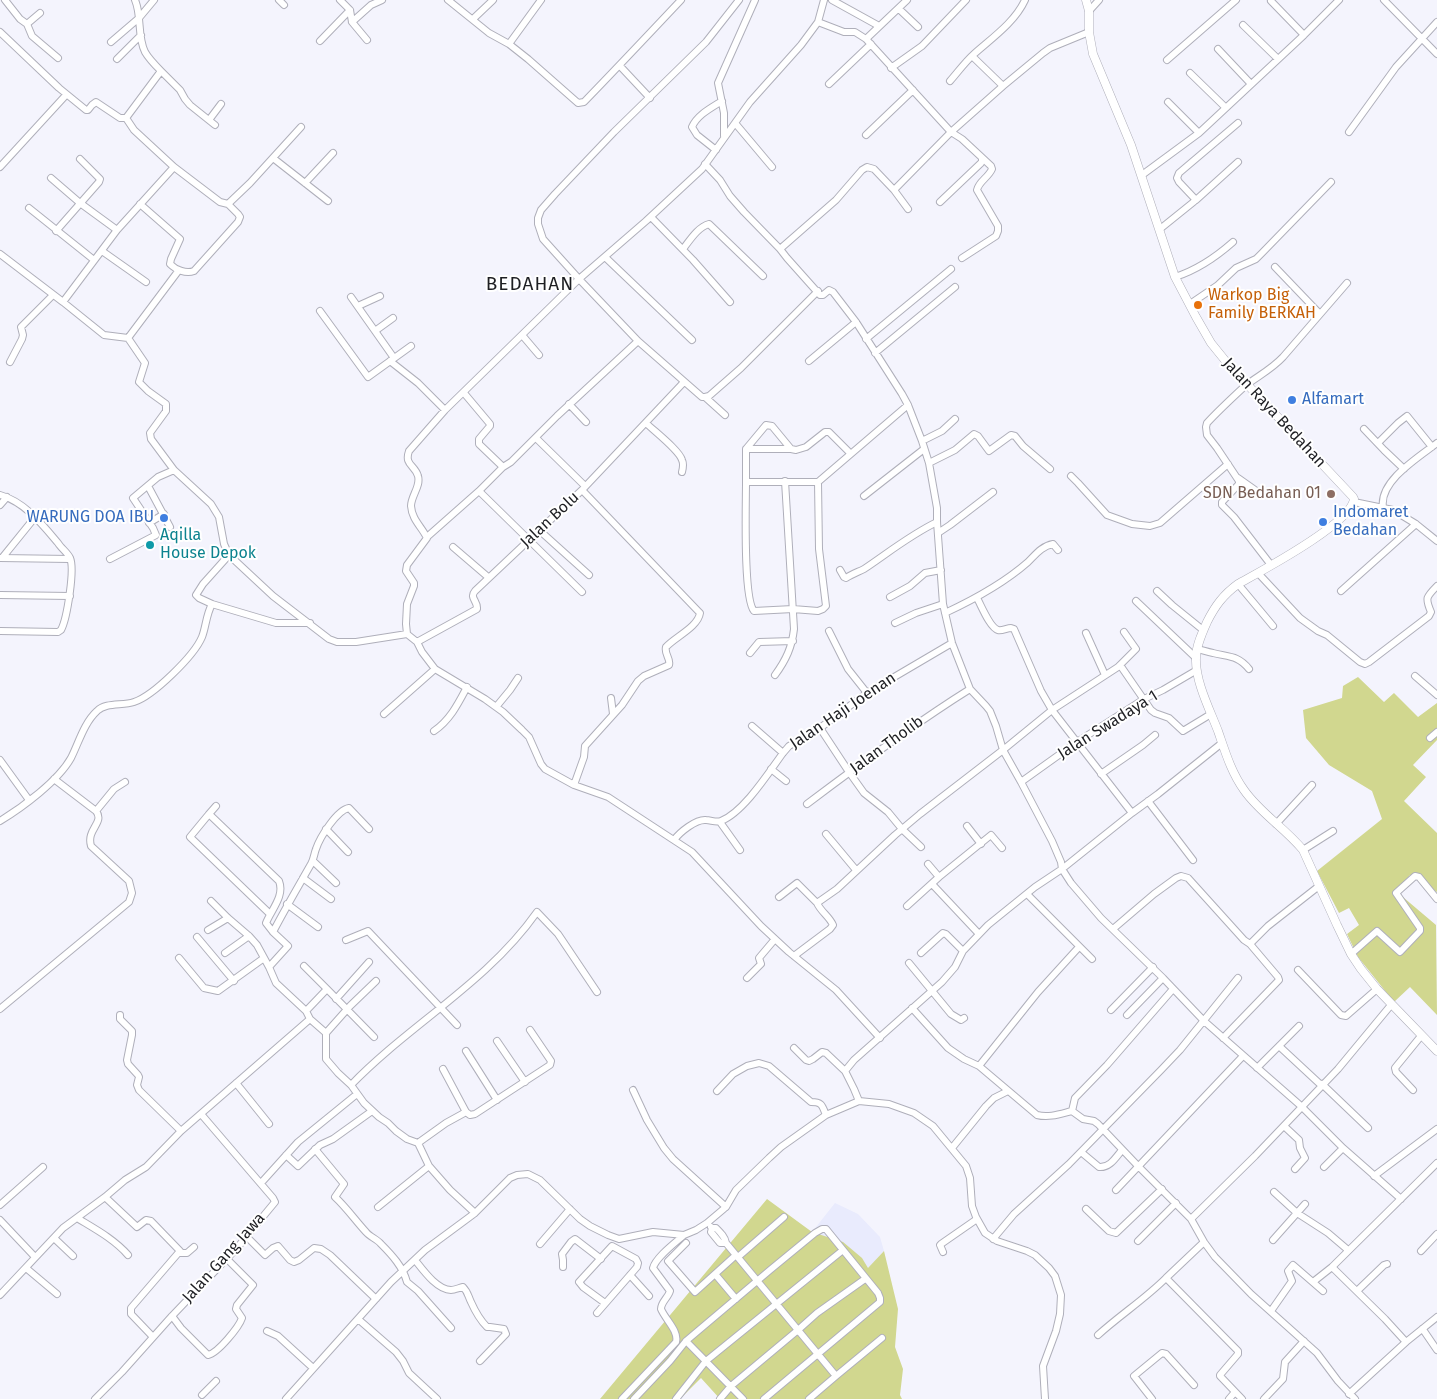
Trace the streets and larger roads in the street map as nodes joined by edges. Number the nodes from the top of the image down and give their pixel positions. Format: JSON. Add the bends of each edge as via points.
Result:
{"nodes":[{"id":1,"x":5,"y":0,"type":"edge"},
{"id":2,"x":135,"y":0,"type":"edge"},
{"id":3,"x":154,"y":0,"type":"edge"},
{"id":4,"x":279,"y":0,"type":"edge"},
{"id":5,"x":340,"y":0,"type":"edge"},
{"id":6,"x":382,"y":0,"type":"edge"},
{"id":7,"x":448,"y":0,"type":"edge"},
{"id":8,"x":493,"y":0,"type":"edge"},
{"id":9,"x":542,"y":0,"type":"edge"},
{"id":10,"x":681,"y":0,"type":"edge"},
{"id":11,"x":738,"y":0,"type":"edge"},
{"id":12,"x":755,"y":0,"type":"edge"},
{"id":13,"x":824,"y":0,"type":"edge"},
{"id":14,"x":832,"y":0,"type":"edge"},
{"id":15,"x":907,"y":0,"type":"edge"},
{"id":16,"x":966,"y":0,"type":"edge"},
{"id":17,"x":1025,"y":0,"type":"edge"},
{"id":18,"x":1086,"y":0,"type":"edge"},
{"id":19,"x":1099,"y":0,"type":"edge"},
{"id":20,"x":1236,"y":0,"type":"edge"},
{"id":21,"x":1339,"y":0,"type":"edge"},
{"id":22,"x":1384,"y":0,"type":"edge"},
{"id":23,"x":1272,"y":1,"type":"dead end"},
{"id":24,"x":284,"y":6,"type":"dead end"},
{"id":25,"x":899,"y":9,"type":"junction"},
{"id":26,"x":350,"y":10,"type":"junction"},
{"id":27,"x":1089,"y":11,"type":"junction"},
{"id":28,"x":40,"y":13,"type":"dead end"},
{"id":29,"x":139,"y":18,"type":"junction"},
{"id":30,"x":473,"y":20,"type":"junction"},
{"id":31,"x":352,"y":22,"type":"junction"},
{"id":32,"x":818,"y":22,"type":"junction"},
{"id":33,"x":1437,"y":22,"type":"edge"},
{"id":34,"x":27,"y":24,"type":"junction"},
{"id":35,"x":1244,"y":25,"type":"dead end"},
{"id":36,"x":879,"y":26,"type":"junction"},
{"id":37,"x":918,"y":27,"type":"dead end"},
{"id":38,"x":0,"y":32,"type":"edge"},
{"id":39,"x":1089,"y":32,"type":"junction"},
{"id":40,"x":141,"y":35,"type":"junction"},
{"id":41,"x":1304,"y":35,"type":"junction"},
{"id":42,"x":1422,"y":38,"type":"junction"},
{"id":43,"x":366,"y":40,"type":"dead end"},
{"id":44,"x":320,"y":41,"type":"dead end"},
{"id":45,"x":111,"y":42,"type":"dead end"},
{"id":46,"x":868,"y":42,"type":"junction"},
{"id":47,"x":509,"y":44,"type":"junction"},
{"id":48,"x":1218,"y":49,"type":"dead end"},
{"id":49,"x":1437,"y":54,"type":"edge"},
{"id":50,"x":972,"y":56,"type":"junction"},
{"id":51,"x":58,"y":58,"type":"dead end"},
{"id":52,"x":117,"y":59,"type":"dead end"},
{"id":53,"x":1278,"y":59,"type":"junction"},
{"id":54,"x":1167,"y":60,"type":"dead end"},
{"id":55,"x":620,"y":66,"type":"junction"},
{"id":56,"x":891,"y":68,"type":"junction"},
{"id":57,"x":161,"y":72,"type":"junction"},
{"id":58,"x":1190,"y":72,"type":"dead end"},
{"id":59,"x":950,"y":81,"type":"dead end"},
{"id":60,"x":829,"y":84,"type":"dead end"},
{"id":61,"x":1251,"y":84,"type":"junction"},
{"id":62,"x":1003,"y":86,"type":"junction"},
{"id":63,"x":913,"y":90,"type":"junction"},
{"id":64,"x":66,"y":95,"type":"junction"},
{"id":65,"x":650,"y":98,"type":"junction"},
{"id":66,"x":722,"y":101,"type":"junction"},
{"id":67,"x":1168,"y":102,"type":"dead end"},
{"id":68,"x":221,"y":104,"type":"dead end"},
{"id":69,"x":1226,"y":108,"type":"junction"},
{"id":70,"x":126,"y":118,"type":"junction"},
{"id":71,"x":209,"y":120,"type":"junction"},
{"id":72,"x":735,"y":123,"type":"junction"},
{"id":73,"x":1238,"y":123,"type":"dead end"},
{"id":74,"x":215,"y":126,"type":"dead end"},
{"id":75,"x":301,"y":127,"type":"dead end"},
{"id":76,"x":951,"y":132,"type":"junction"},
{"id":77,"x":1349,"y":132,"type":"dead end"},
{"id":78,"x":1199,"y":133,"type":"junction"},
{"id":79,"x":866,"y":135,"type":"dead end"},
{"id":80,"x":724,"y":136,"type":"junction"},
{"id":81,"x":716,"y":150,"type":"junction"},
{"id":82,"x":333,"y":153,"type":"dead end"},
{"id":83,"x":273,"y":158,"type":"junction"},
{"id":84,"x":982,"y":158,"type":"junction"},
{"id":85,"x":80,"y":159,"type":"dead end"},
{"id":86,"x":1238,"y":162,"type":"dead end"},
{"id":87,"x":705,"y":164,"type":"junction"},
{"id":88,"x":0,"y":167,"type":"edge"},
{"id":89,"x":174,"y":167,"type":"junction"},
{"id":90,"x":772,"y":167,"type":"dead end"},
{"id":91,"x":1142,"y":175,"type":"junction"},
{"id":92,"x":51,"y":178,"type":"dead end"},
{"id":93,"x":1331,"y":182,"type":"dead end"},
{"id":94,"x":306,"y":183,"type":"junction"},
{"id":95,"x":894,"y":190,"type":"junction"},
{"id":96,"x":1196,"y":200,"type":"junction"},
{"id":97,"x":328,"y":201,"type":"dead end"},
{"id":98,"x":940,"y":202,"type":"dead end"},
{"id":99,"x":80,"y":204,"type":"junction"},
{"id":100,"x":140,"y":204,"type":"junction"},
{"id":101,"x":228,"y":204,"type":"junction"},
{"id":102,"x":29,"y":208,"type":"dead end"},
{"id":103,"x":908,"y":209,"type":"dead end"},
{"id":104,"x":651,"y":216,"type":"junction"},
{"id":105,"x":1160,"y":229,"type":"junction"},
{"id":106,"x":56,"y":230,"type":"junction"},
{"id":107,"x":117,"y":230,"type":"junction"},
{"id":108,"x":1233,"y":242,"type":"dead end"},
{"id":109,"x":683,"y":249,"type":"junction"},
{"id":110,"x":780,"y":249,"type":"junction"},
{"id":111,"x":102,"y":251,"type":"junction"},
{"id":112,"x":1,"y":256,"type":"edge"},
{"id":113,"x":605,"y":257,"type":"junction"},
{"id":114,"x":962,"y":258,"type":"dead end"},
{"id":115,"x":94,"y":260,"type":"junction"},
{"id":116,"x":1275,"y":267,"type":"dead end"},
{"id":117,"x":951,"y":269,"type":"dead end"},
{"id":118,"x":179,"y":270,"type":"junction"},
{"id":119,"x":763,"y":276,"type":"dead end"},
{"id":120,"x":1176,"y":277,"type":"junction"},
{"id":121,"x":579,"y":279,"type":"junction"},
{"id":122,"x":146,"y":282,"type":"dead end"},
{"id":123,"x":1347,"y":283,"type":"dead end"},
{"id":124,"x":955,"y":287,"type":"dead end"},
{"id":125,"x":818,"y":291,"type":"junction"},
{"id":126,"x":53,"y":295,"type":"junction"},
{"id":127,"x":380,"y":296,"type":"dead end"},
{"id":128,"x":351,"y":297,"type":"dead end"},
{"id":129,"x":63,"y":302,"type":"junction"},
{"id":130,"x":730,"y":302,"type":"dead end"},
{"id":131,"x":1190,"y":304,"type":"junction"},
{"id":132,"x":358,"y":306,"type":"junction"},
{"id":133,"x":320,"y":311,"type":"dead end"},
{"id":134,"x":1320,"y":314,"type":"junction"},
{"id":135,"x":393,"y":318,"type":"dead end"},
{"id":136,"x":856,"y":322,"type":"junction"},
{"id":137,"x":376,"y":331,"type":"junction"},
{"id":138,"x":522,"y":335,"type":"junction"},
{"id":139,"x":128,"y":338,"type":"junction"},
{"id":140,"x":866,"y":339,"type":"junction"},
{"id":141,"x":692,"y":340,"type":"dead end"},
{"id":142,"x":638,"y":341,"type":"junction"},
{"id":143,"x":411,"y":346,"type":"dead end"},
{"id":144,"x":875,"y":353,"type":"junction"},
{"id":145,"x":539,"y":356,"type":"dead end"},
{"id":146,"x":392,"y":359,"type":"junction"},
{"id":147,"x":809,"y":361,"type":"dead end"},
{"id":148,"x":10,"y":362,"type":"dead end"},
{"id":149,"x":684,"y":382,"type":"junction"},
{"id":150,"x":1247,"y":385,"type":"junction"},
{"id":151,"x":464,"y":393,"type":"junction"},
{"id":152,"x":705,"y":397,"type":"junction"},
{"id":153,"x":569,"y":404,"type":"junction"},
{"id":154,"x":908,"y":406,"type":"junction"},
{"id":155,"x":445,"y":410,"type":"junction"},
{"id":156,"x":725,"y":415,"type":"dead end"},
{"id":157,"x":955,"y":419,"type":"dead end"},
{"id":158,"x":586,"y":422,"type":"dead end"},
{"id":159,"x":646,"y":423,"type":"junction"},
{"id":160,"x":1364,"y":429,"type":"dead end"},
{"id":161,"x":536,"y":438,"type":"junction"},
{"id":162,"x":922,"y":441,"type":"junction"},
{"id":163,"x":1378,"y":443,"type":"junction"},
{"id":164,"x":1434,"y":445,"type":"edge"},
{"id":165,"x":746,"y":448,"type":"junction"},
{"id":166,"x":791,"y":449,"type":"junction"},
{"id":167,"x":924,"y":449,"type":"junction"},
{"id":168,"x":850,"y":453,"type":"junction"},
{"id":169,"x":929,"y":463,"type":"junction"},
{"id":170,"x":1228,"y":464,"type":"junction"},
{"id":171,"x":503,"y":467,"type":"junction"},
{"id":172,"x":1050,"y":469,"type":"dead end"},
{"id":173,"x":1404,"y":469,"type":"junction"},
{"id":174,"x":174,"y":470,"type":"junction"},
{"id":175,"x":682,"y":472,"type":"dead end"},
{"id":176,"x":1071,"y":476,"type":"dead end"},
{"id":177,"x":1238,"y":478,"type":"junction"},
{"id":178,"x":785,"y":481,"type":"junction"},
{"id":179,"x":746,"y":482,"type":"junction"},
{"id":180,"x":818,"y":482,"type":"junction"},
{"id":181,"x":148,"y":486,"type":"junction"},
{"id":182,"x":583,"y":488,"type":"junction"},
{"id":183,"x":1256,"y":490,"type":"dead end"},
{"id":184,"x":479,"y":491,"type":"junction"},
{"id":185,"x":993,"y":492,"type":"dead end"},
{"id":186,"x":3,"y":496,"type":"edge"},
{"id":187,"x":864,"y":496,"type":"dead end"},
{"id":188,"x":1354,"y":502,"type":"junction"},
{"id":189,"x":0,"y":505,"type":"edge"},
{"id":190,"x":1383,"y":507,"type":"junction"},
{"id":191,"x":164,"y":514,"type":"junction"},
{"id":192,"x":36,"y":516,"type":"junction"},
{"id":193,"x":937,"y":522,"type":"junction"},
{"id":194,"x":149,"y":523,"type":"junction"},
{"id":195,"x":1416,"y":524,"type":"junction"},
{"id":196,"x":170,"y":526,"type":"dead end"},
{"id":197,"x":1437,"y":528,"type":"edge"},
{"id":198,"x":540,"y":530,"type":"junction"},
{"id":199,"x":938,"y":533,"type":"junction"},
{"id":200,"x":1430,"y":534,"type":"junction"},
{"id":201,"x":427,"y":537,"type":"junction"},
{"id":202,"x":528,"y":540,"type":"junction"},
{"id":203,"x":1437,"y":541,"type":"edge"},
{"id":204,"x":454,"y":547,"type":"dead end"},
{"id":205,"x":1058,"y":550,"type":"dead end"},
{"id":206,"x":229,"y":555,"type":"junction"},
{"id":207,"x":1,"y":558,"type":"edge"},
{"id":208,"x":70,"y":559,"type":"junction"},
{"id":209,"x":110,"y":559,"type":"dead end"},
{"id":210,"x":1271,"y":565,"type":"junction"},
{"id":211,"x":840,"y":570,"type":"dead end"},
{"id":212,"x":941,"y":570,"type":"junction"},
{"id":213,"x":1258,"y":572,"type":"junction"},
{"id":214,"x":589,"y":575,"type":"dead end"},
{"id":215,"x":488,"y":577,"type":"junction"},
{"id":216,"x":1238,"y":584,"type":"junction"},
{"id":217,"x":1437,"y":586,"type":"edge"},
{"id":218,"x":1158,"y":590,"type":"dead end"},
{"id":219,"x":1341,"y":590,"type":"dead end"},
{"id":220,"x":582,"y":592,"type":"dead end"},
{"id":221,"x":0,"y":596,"type":"edge"},
{"id":222,"x":70,"y":596,"type":"junction"},
{"id":223,"x":890,"y":597,"type":"dead end"},
{"id":224,"x":977,"y":598,"type":"junction"},
{"id":225,"x":1136,"y":601,"type":"dead end"},
{"id":226,"x":212,"y":604,"type":"junction"},
{"id":227,"x":944,"y":604,"type":"junction"},
{"id":228,"x":793,"y":609,"type":"junction"},
{"id":229,"x":945,"y":613,"type":"junction"},
{"id":230,"x":895,"y":623,"type":"dead end"},
{"id":231,"x":310,"y":624,"type":"junction"},
{"id":232,"x":1273,"y":626,"type":"dead end"},
{"id":233,"x":1203,"y":630,"type":"junction"},
{"id":234,"x":0,"y":631,"type":"edge"},
{"id":235,"x":829,"y":631,"type":"dead end"},
{"id":236,"x":1124,"y":632,"type":"dead end"},
{"id":237,"x":1086,"y":633,"type":"dead end"},
{"id":238,"x":407,"y":634,"type":"junction"},
{"id":239,"x":793,"y":641,"type":"junction"},
{"id":240,"x":418,"y":642,"type":"junction"},
{"id":241,"x":952,"y":643,"type":"junction"},
{"id":242,"x":750,"y":653,"type":"dead end"},
{"id":243,"x":1196,"y":653,"type":"junction"},
{"id":244,"x":1120,"y":665,"type":"junction"},
{"id":245,"x":1249,"y":668,"type":"dead end"},
{"id":246,"x":436,"y":669,"type":"junction"},
{"id":247,"x":1197,"y":670,"type":"junction"},
{"id":248,"x":775,"y":675,"type":"dead end"},
{"id":249,"x":1105,"y":675,"type":"junction"},
{"id":250,"x":1415,"y":676,"type":"dead end"},
{"id":251,"x":518,"y":678,"type":"dead end"},
{"id":252,"x":467,"y":687,"type":"junction"},
{"id":253,"x":970,"y":689,"type":"junction"},
{"id":254,"x":866,"y":692,"type":"junction"},
{"id":255,"x":1437,"y":695,"type":"edge"},
{"id":256,"x":611,"y":698,"type":"dead end"},
{"id":257,"x":1144,"y":699,"type":"junction"},
{"id":258,"x":496,"y":707,"type":"junction"},
{"id":259,"x":1052,"y":710,"type":"junction"},
{"id":260,"x":384,"y":714,"type":"dead end"},
{"id":261,"x":613,"y":714,"type":"junction"},
{"id":262,"x":1211,"y":714,"type":"junction"},
{"id":263,"x":752,"y":726,"type":"dead end"},
{"id":264,"x":820,"y":728,"type":"junction"},
{"id":265,"x":434,"y":731,"type":"dead end"},
{"id":266,"x":1437,"y":732,"type":"edge"},
{"id":267,"x":1155,"y":735,"type":"dead end"},
{"id":268,"x":1430,"y":738,"type":"dead end"},
{"id":269,"x":1077,"y":742,"type":"junction"},
{"id":270,"x":1222,"y":743,"type":"junction"},
{"id":271,"x":1003,"y":750,"type":"junction"},
{"id":272,"x":783,"y":752,"type":"junction"},
{"id":273,"x":0,"y":760,"type":"edge"},
{"id":274,"x":771,"y":769,"type":"junction"},
{"id":275,"x":849,"y":772,"type":"junction"},
{"id":276,"x":1101,"y":774,"type":"junction"},
{"id":277,"x":54,"y":779,"type":"junction"},
{"id":278,"x":786,"y":781,"type":"dead end"},
{"id":279,"x":125,"y":782,"type":"dead end"},
{"id":280,"x":1021,"y":782,"type":"junction"},
{"id":281,"x":574,"y":784,"type":"junction"},
{"id":282,"x":1312,"y":785,"type":"dead end"},
{"id":283,"x":29,"y":800,"type":"junction"},
{"id":284,"x":1148,"y":801,"type":"junction"},
{"id":285,"x":807,"y":804,"type":"dead end"},
{"id":286,"x":216,"y":806,"type":"dead end"},
{"id":287,"x":96,"y":811,"type":"junction"},
{"id":288,"x":1132,"y":813,"type":"junction"},
{"id":289,"x":208,"y":814,"type":"junction"},
{"id":290,"x":0,"y":821,"type":"edge"},
{"id":291,"x":720,"y":822,"type":"junction"},
{"id":292,"x":1276,"y":824,"type":"junction"},
{"id":293,"x":967,"y":826,"type":"dead end"},
{"id":294,"x":326,"y":829,"type":"junction"},
{"id":295,"x":369,"y":829,"type":"dead end"},
{"id":296,"x":902,"y":829,"type":"junction"},
{"id":297,"x":1333,"y":831,"type":"dead end"},
{"id":298,"x":826,"y":834,"type":"dead end"},
{"id":299,"x":674,"y":840,"type":"junction"},
{"id":300,"x":981,"y":844,"type":"junction"},
{"id":301,"x":921,"y":847,"type":"dead end"},
{"id":302,"x":1002,"y":848,"type":"dead end"},
{"id":303,"x":740,"y":850,"type":"dead end"},
{"id":304,"x":1303,"y":850,"type":"junction"},
{"id":305,"x":348,"y":852,"type":"dead end"},
{"id":306,"x":1193,"y":860,"type":"dead end"},
{"id":307,"x":313,"y":861,"type":"junction"},
{"id":308,"x":928,"y":864,"type":"dead end"},
{"id":309,"x":1062,"y":869,"type":"junction"},
{"id":310,"x":856,"y":870,"type":"junction"},
{"id":311,"x":939,"y":877,"type":"junction"},
{"id":312,"x":303,"y":878,"type":"junction"},
{"id":313,"x":336,"y":883,"type":"dead end"},
{"id":314,"x":932,"y":884,"type":"junction"},
{"id":315,"x":1319,"y":886,"type":"junction"},
{"id":316,"x":1027,"y":894,"type":"junction"},
{"id":317,"x":779,"y":897,"type":"dead end"},
{"id":318,"x":331,"y":899,"type":"dead end"},
{"id":319,"x":1437,"y":899,"type":"edge"},
{"id":320,"x":211,"y":901,"type":"dead end"},
{"id":321,"x":817,"y":903,"type":"junction"},
{"id":322,"x":287,"y":904,"type":"junction"},
{"id":323,"x":907,"y":906,"type":"dead end"},
{"id":324,"x":270,"y":914,"type":"junction"},
{"id":325,"x":228,"y":918,"type":"junction"},
{"id":326,"x":318,"y":927,"type":"dead end"},
{"id":327,"x":1113,"y":929,"type":"junction"},
{"id":328,"x":208,"y":930,"type":"dead end"},
{"id":329,"x":273,"y":932,"type":"junction"},
{"id":330,"x":979,"y":934,"type":"junction"},
{"id":331,"x":249,"y":936,"type":"junction"},
{"id":332,"x":197,"y":938,"type":"dead end"},
{"id":333,"x":775,"y":939,"type":"junction"},
{"id":334,"x":346,"y":940,"type":"dead end"},
{"id":335,"x":1250,"y":944,"type":"junction"},
{"id":336,"x":1080,"y":947,"type":"junction"},
{"id":337,"x":963,"y":951,"type":"junction"},
{"id":338,"x":224,"y":953,"type":"dead end"},
{"id":339,"x":921,"y":953,"type":"dead end"},
{"id":340,"x":1351,"y":954,"type":"junction"},
{"id":341,"x":794,"y":956,"type":"junction"},
{"id":342,"x":179,"y":958,"type":"dead end"},
{"id":343,"x":264,"y":958,"type":"junction"},
{"id":344,"x":1092,"y":959,"type":"dead end"},
{"id":345,"x":369,"y":962,"type":"dead end"},
{"id":346,"x":909,"y":963,"type":"dead end"},
{"id":347,"x":304,"y":966,"type":"dead end"},
{"id":348,"x":269,"y":967,"type":"junction"},
{"id":349,"x":1152,"y":967,"type":"junction"},
{"id":350,"x":1298,"y":970,"type":"dead end"},
{"id":351,"x":747,"y":978,"type":"dead end"},
{"id":352,"x":1164,"y":978,"type":"junction"},
{"id":353,"x":1238,"y":978,"type":"dead end"},
{"id":354,"x":234,"y":981,"type":"junction"},
{"id":355,"x":376,"y":982,"type":"dead end"},
{"id":356,"x":327,"y":989,"type":"junction"},
{"id":357,"x":1173,"y":989,"type":"junction"},
{"id":358,"x":1377,"y":989,"type":"junction"},
{"id":359,"x":932,"y":990,"type":"junction"},
{"id":360,"x":597,"y":992,"type":"dead end"},
{"id":361,"x":336,"y":999,"type":"junction"},
{"id":362,"x":1391,"y":1005,"type":"junction"},
{"id":363,"x":440,"y":1008,"type":"junction"},
{"id":364,"x":912,"y":1008,"type":"junction"},
{"id":365,"x":0,"y":1009,"type":"edge"},
{"id":366,"x":347,"y":1009,"type":"junction"},
{"id":367,"x":1111,"y":1010,"type":"dead end"},
{"id":368,"x":306,"y":1012,"type":"junction"},
{"id":369,"x":120,"y":1015,"type":"dead end"},
{"id":370,"x":1127,"y":1015,"type":"dead end"},
{"id":371,"x":964,"y":1018,"type":"dead end"},
{"id":372,"x":310,"y":1019,"type":"junction"},
{"id":373,"x":1204,"y":1021,"type":"junction"},
{"id":374,"x":457,"y":1025,"type":"dead end"},
{"id":375,"x":1300,"y":1026,"type":"dead end"},
{"id":376,"x":530,"y":1030,"type":"dead end"},
{"id":377,"x":326,"y":1033,"type":"junction"},
{"id":378,"x":1421,"y":1036,"type":"junction"},
{"id":379,"x":374,"y":1037,"type":"dead end"},
{"id":380,"x":880,"y":1038,"type":"junction"},
{"id":381,"x":1223,"y":1038,"type":"junction"},
{"id":382,"x":497,"y":1040,"type":"dead end"},
{"id":383,"x":1279,"y":1046,"type":"junction"},
{"id":384,"x":794,"y":1048,"type":"dead end"},
{"id":385,"x":466,"y":1051,"type":"dead end"},
{"id":386,"x":1437,"y":1051,"type":"edge"},
{"id":387,"x":1243,"y":1056,"type":"junction"},
{"id":388,"x":979,"y":1066,"type":"junction"},
{"id":389,"x":1257,"y":1068,"type":"junction"},
{"id":390,"x":443,"y":1069,"type":"dead end"},
{"id":391,"x":845,"y":1070,"type":"junction"},
{"id":392,"x":525,"y":1082,"type":"junction"},
{"id":393,"x":236,"y":1083,"type":"junction"},
{"id":394,"x":1322,"y":1084,"type":"junction"},
{"id":395,"x":350,"y":1085,"type":"junction"},
{"id":396,"x":634,"y":1090,"type":"dead end"},
{"id":397,"x":716,"y":1090,"type":"dead end"},
{"id":398,"x":1413,"y":1090,"type":"dead end"},
{"id":399,"x":1008,"y":1091,"type":"junction"},
{"id":400,"x":357,"y":1094,"type":"junction"},
{"id":401,"x":497,"y":1100,"type":"junction"},
{"id":402,"x":859,"y":1102,"type":"junction"},
{"id":403,"x":1301,"y":1106,"type":"junction"},
{"id":404,"x":372,"y":1111,"type":"junction"},
{"id":405,"x":1072,"y":1111,"type":"junction"},
{"id":406,"x":466,"y":1112,"type":"junction"},
{"id":407,"x":201,"y":1114,"type":"junction"},
{"id":408,"x":826,"y":1115,"type":"junction"},
{"id":409,"x":269,"y":1124,"type":"dead end"},
{"id":410,"x":1284,"y":1126,"type":"junction"},
{"id":411,"x":1368,"y":1128,"type":"dead end"},
{"id":412,"x":1437,"y":1128,"type":"edge"},
{"id":413,"x":1103,"y":1130,"type":"junction"},
{"id":414,"x":181,"y":1131,"type":"junction"},
{"id":415,"x":418,"y":1142,"type":"junction"},
{"id":416,"x":952,"y":1148,"type":"junction"},
{"id":417,"x":1344,"y":1148,"type":"junction"},
{"id":418,"x":315,"y":1149,"type":"junction"},
{"id":419,"x":1122,"y":1150,"type":"junction"},
{"id":420,"x":1081,"y":1152,"type":"junction"},
{"id":421,"x":286,"y":1155,"type":"junction"},
{"id":422,"x":1437,"y":1164,"type":"edge"},
{"id":423,"x":429,"y":1166,"type":"junction"},
{"id":424,"x":1138,"y":1166,"type":"junction"},
{"id":425,"x":43,"y":1167,"type":"dead end"},
{"id":426,"x":1324,"y":1167,"type":"dead end"},
{"id":427,"x":1295,"y":1169,"type":"dead end"},
{"id":428,"x":1374,"y":1176,"type":"junction"},
{"id":429,"x":260,"y":1183,"type":"junction"},
{"id":430,"x":1162,"y":1189,"type":"junction"},
{"id":431,"x":1116,"y":1190,"type":"dead end"},
{"id":432,"x":1274,"y":1192,"type":"dead end"},
{"id":433,"x":105,"y":1197,"type":"junction"},
{"id":434,"x":1401,"y":1199,"type":"junction"},
{"id":435,"x":1176,"y":1203,"type":"junction"},
{"id":436,"x":1305,"y":1204,"type":"dead end"},
{"id":437,"x":0,"y":1205,"type":"edge"},
{"id":438,"x":378,"y":1207,"type":"dead end"},
{"id":439,"x":726,"y":1207,"type":"junction"},
{"id":440,"x":570,"y":1209,"type":"junction"},
{"id":441,"x":1086,"y":1209,"type":"dead end"},
{"id":442,"x":475,"y":1213,"type":"junction"},
{"id":443,"x":1297,"y":1213,"type":"junction"},
{"id":444,"x":77,"y":1218,"type":"junction"},
{"id":445,"x":784,"y":1218,"type":"dead end"},
{"id":446,"x":977,"y":1219,"type":"junction"},
{"id":447,"x":1192,"y":1219,"type":"junction"},
{"id":448,"x":0,"y":1220,"type":"edge"},
{"id":449,"x":709,"y":1225,"type":"junction"},
{"id":450,"x":1437,"y":1234,"type":"edge"},
{"id":451,"x":684,"y":1235,"type":"junction"},
{"id":452,"x":247,"y":1237,"type":"junction"},
{"id":453,"x":54,"y":1238,"type":"junction"},
{"id":454,"x":619,"y":1239,"type":"junction"},
{"id":455,"x":993,"y":1240,"type":"junction"},
{"id":456,"x":1274,"y":1240,"type":"dead end"},
{"id":457,"x":1138,"y":1241,"type":"dead end"},
{"id":458,"x":1204,"y":1242,"type":"junction"},
{"id":459,"x":686,"y":1243,"type":"dead end"},
{"id":460,"x":540,"y":1244,"type":"dead end"},
{"id":461,"x":194,"y":1247,"type":"dead end"},
{"id":462,"x":618,"y":1249,"type":"junction"},
{"id":463,"x":843,"y":1250,"type":"junction"},
{"id":464,"x":1348,"y":1250,"type":"junction"},
{"id":465,"x":1421,"y":1251,"type":"dead end"},
{"id":466,"x":943,"y":1252,"type":"dead end"},
{"id":467,"x":180,"y":1253,"type":"junction"},
{"id":468,"x":128,"y":1255,"type":"dead end"},
{"id":469,"x":73,"y":1256,"type":"dead end"},
{"id":470,"x":737,"y":1256,"type":"junction"},
{"id":471,"x":35,"y":1257,"type":"junction"},
{"id":472,"x":227,"y":1259,"type":"junction"},
{"id":473,"x":415,"y":1260,"type":"junction"},
{"id":474,"x":600,"y":1260,"type":"junction"},
{"id":475,"x":1387,"y":1264,"type":"dead end"},
{"id":476,"x":563,"y":1267,"type":"dead end"},
{"id":477,"x":1332,"y":1267,"type":"junction"},
{"id":478,"x":26,"y":1268,"type":"junction"},
{"id":479,"x":403,"y":1270,"type":"junction"},
{"id":480,"x":715,"y":1274,"type":"junction"},
{"id":481,"x":630,"y":1275,"type":"junction"},
{"id":482,"x":1166,"y":1278,"type":"junction"},
{"id":483,"x":865,"y":1279,"type":"junction"},
{"id":484,"x":757,"y":1281,"type":"junction"},
{"id":485,"x":1314,"y":1282,"type":"junction"},
{"id":486,"x":1323,"y":1291,"type":"dead end"},
{"id":487,"x":1357,"y":1291,"type":"junction"},
{"id":488,"x":57,"y":1294,"type":"dead end"},
{"id":489,"x":0,"y":1295,"type":"edge"},
{"id":490,"x":649,"y":1296,"type":"dead end"},
{"id":491,"x":376,"y":1299,"type":"junction"},
{"id":492,"x":736,"y":1299,"type":"junction"},
{"id":493,"x":605,"y":1303,"type":"junction"},
{"id":494,"x":776,"y":1304,"type":"junction"},
{"id":495,"x":1271,"y":1311,"type":"junction"},
{"id":496,"x":597,"y":1313,"type":"dead end"},
{"id":497,"x":172,"y":1316,"type":"junction"},
{"id":498,"x":1437,"y":1317,"type":"edge"},
{"id":499,"x":358,"y":1319,"type":"junction"},
{"id":500,"x":451,"y":1328,"type":"dead end"},
{"id":501,"x":1422,"y":1329,"type":"junction"},
{"id":502,"x":798,"y":1330,"type":"junction"},
{"id":503,"x":266,"y":1331,"type":"dead end"},
{"id":504,"x":1098,"y":1335,"type":"dead end"},
{"id":505,"x":153,"y":1336,"type":"junction"},
{"id":506,"x":882,"y":1338,"type":"dead end"},
{"id":507,"x":1304,"y":1340,"type":"junction"},
{"id":508,"x":686,"y":1341,"type":"junction"},
{"id":509,"x":1406,"y":1342,"type":"junction"},
{"id":510,"x":1437,"y":1350,"type":"edge"},
{"id":511,"x":818,"y":1355,"type":"junction"},
{"id":512,"x":706,"y":1361,"type":"junction"},
{"id":513,"x":480,"y":1362,"type":"dead end"},
{"id":514,"x":313,"y":1368,"type":"junction"},
{"id":515,"x":836,"y":1376,"type":"junction"},
{"id":516,"x":216,"y":1381,"type":"dead end"},
{"id":517,"x":1194,"y":1385,"type":"dead end"},
{"id":518,"x":731,"y":1386,"type":"junction"},
{"id":519,"x":1235,"y":1392,"type":"junction"},
{"id":520,"x":1349,"y":1394,"type":"junction"},
{"id":521,"x":202,"y":1398,"type":"edge"},
{"id":522,"x":95,"y":1399,"type":"edge"},
{"id":523,"x":286,"y":1399,"type":"edge"},
{"id":524,"x":437,"y":1399,"type":"edge"},
{"id":525,"x":622,"y":1399,"type":"edge"},
{"id":526,"x":634,"y":1399,"type":"edge"},
{"id":527,"x":676,"y":1399,"type":"edge"},
{"id":528,"x":720,"y":1399,"type":"edge"},
{"id":529,"x":743,"y":1399,"type":"edge"},
{"id":530,"x":764,"y":1399,"type":"edge"},
{"id":531,"x":809,"y":1399,"type":"edge"},
{"id":532,"x":1045,"y":1399,"type":"edge"},
{"id":533,"x":1152,"y":1399,"type":"edge"},
{"id":534,"x":1230,"y":1399,"type":"edge"},
{"id":535,"x":1242,"y":1399,"type":"edge"},
{"id":536,"x":1264,"y":1399,"type":"edge"},
{"id":537,"x":1355,"y":1399,"type":"edge"}],
"edges":[{"from":1,"to":34,"type":"street"},
{"from":2,"to":29,"type":"street"},
{"from":3,"to":29,"type":"street"},
{"from":4,"to":24,"type":"street"},
{"from":5,"to":26,"type":"street"},
{"from":6,"to":31,"type":"street"},
{"from":7,"to":30,"type":"street"},
{"from":8,"to":30,"type":"street"},
{"from":9,"to":47,"type":"street"},
{"from":10,"to":55,"type":"street"},
{"from":11,"to":65,"type":"street","via":[[706,42]]},
{"from":12,"to":66,"type":"street","via":[[719,78]]},
{"from":13,"to":32,"type":"street"},
{"from":14,"to":36,"type":"street"},
{"from":15,"to":25,"type":"street"},
{"from":16,"to":56,"type":"street","via":[[922,46]]},
{"from":17,"to":50,"type":"street","via":[[1014,17]]},
{"from":18,"to":27,"type":"street","name":"Jalan Raya Bedahan"},
{"from":19,"to":27,"type":"street"},
{"from":20,"to":54,"type":"street"},
{"from":21,"to":41,"type":"street"},
{"from":22,"to":42,"type":"street"},
{"from":23,"to":41,"type":"street"},
{"from":25,"to":36,"type":"street"},
{"from":25,"to":37,"type":"street"},
{"from":26,"to":31,"type":"street"},
{"from":26,"to":44,"type":"street"},
{"from":27,"to":39,"type":"street","name":"Jalan Raya Bedahan"},
{"from":28,"to":34,"type":"street"},
{"from":29,"to":40,"type":"street"},
{"from":29,"to":45,"type":"street"},
{"from":30,"to":47,"type":"street"},
{"from":31,"to":43,"type":"street"},
{"from":32,"to":46,"type":"street","via":[[844,32],[856,32]]},
{"from":32,"to":72,"type":"street"},
{"from":33,"to":42,"type":"street"},
{"from":34,"to":51,"type":"street","via":[[32,36]]},
{"from":35,"to":53,"type":"street"},
{"from":36,"to":46,"type":"street"},
{"from":38,"to":64,"type":"street"},
{"from":39,"to":62,"type":"street","via":[[1050,48]]},
{"from":39,"to":91,"type":"street","name":"Jalan Raya Bedahan","via":[[1093,54]]},
{"from":40,"to":52,"type":"street"},
{"from":40,"to":57,"type":"street","via":[[146,54]]},
{"from":41,"to":53,"type":"street"},
{"from":42,"to":49,"type":"street"},
{"from":42,"to":77,"type":"street","via":[[1396,67]]},
{"from":46,"to":56,"type":"street"},
{"from":46,"to":60,"type":"street"},
{"from":47,"to":55,"type":"street","via":[[578,104],[584,102]]},
{"from":48,"to":61,"type":"street"},
{"from":50,"to":59,"type":"street"},
{"from":50,"to":62,"type":"street"},
{"from":53,"to":61,"type":"street"},
{"from":55,"to":65,"type":"street"},
{"from":56,"to":63,"type":"street"},
{"from":57,"to":70,"type":"street"},
{"from":57,"to":71,"type":"street","via":[[190,105]]},
{"from":58,"to":69,"type":"street"},
{"from":61,"to":69,"type":"street"},
{"from":62,"to":76,"type":"street"},
{"from":63,"to":76,"type":"street"},
{"from":63,"to":79,"type":"street"},
{"from":64,"to":70,"type":"street","via":[[86,110],[96,102],[120,118]]},
{"from":64,"to":88,"type":"street"},
{"from":65,"to":121,"type":"street","via":[[541,210],[538,224],[543,239]]},
{"from":66,"to":80,"type":"street"},
{"from":66,"to":81,"type":"street","via":[[706,111],[692,127]]},
{"from":67,"to":78,"type":"street"},
{"from":68,"to":71,"type":"street"},
{"from":69,"to":78,"type":"street"},
{"from":70,"to":89,"type":"street","via":[[134,130]]},
{"from":71,"to":74,"type":"street"},
{"from":72,"to":80,"type":"street"},
{"from":72,"to":90,"type":"street"},
{"from":73,"to":96,"type":"street","via":[[1179,174],[1179,182]]},
{"from":75,"to":83,"type":"street"},
{"from":76,"to":84,"type":"street"},
{"from":76,"to":95,"type":"street"},
{"from":78,"to":91,"type":"street"},
{"from":80,"to":81,"type":"street"},
{"from":81,"to":87,"type":"street"},
{"from":82,"to":94,"type":"street"},
{"from":83,"to":94,"type":"street"},
{"from":83,"to":101,"type":"street"},
{"from":84,"to":98,"type":"street","via":[[981,163]]},
{"from":84,"to":114,"type":"street","via":[[992,169],[977,190],[998,231],[996,236]]},
{"from":85,"to":99,"type":"street","via":[[100,179]]},
{"from":86,"to":96,"type":"street"},
{"from":87,"to":104,"type":"street"},
{"from":87,"to":110,"type":"street","via":[[744,212]]},
{"from":89,"to":100,"type":"street"},
{"from":89,"to":101,"type":"street","via":[[220,202]]},
{"from":91,"to":105,"type":"street","name":"Jalan Raya Bedahan"},
{"from":92,"to":99,"type":"street"},
{"from":93,"to":131,"type":"street","via":[[1256,259],[1236,268]]},
{"from":94,"to":97,"type":"street"},
{"from":95,"to":103,"type":"street"},
{"from":95,"to":110,"type":"street","via":[[874,169],[867,168]]},
{"from":96,"to":105,"type":"street"},
{"from":99,"to":106,"type":"street"},
{"from":99,"to":107,"type":"street"},
{"from":100,"to":107,"type":"street"},
{"from":100,"to":118,"type":"street","via":[[180,239],[170,264]]},
{"from":101,"to":118,"type":"street","via":[[240,217],[238,222],[194,271]]},
{"from":102,"to":106,"type":"street"},
{"from":104,"to":109,"type":"street"},
{"from":104,"to":113,"type":"street"},
{"from":105,"to":120,"type":"street","name":"Jalan Raya Bedahan"},
{"from":106,"to":115,"type":"street"},
{"from":107,"to":111,"type":"street"},
{"from":108,"to":120,"type":"street","via":[[1214,257]]},
{"from":109,"to":119,"type":"street","via":[[698,231],[709,224]]},
{"from":109,"to":130,"type":"street"},
{"from":110,"to":125,"type":"street"},
{"from":111,"to":115,"type":"street"},
{"from":111,"to":122,"type":"street"},
{"from":112,"to":126,"type":"street"},
{"from":113,"to":121,"type":"street"},
{"from":113,"to":141,"type":"street"},
{"from":115,"to":129,"type":"street"},
{"from":116,"to":134,"type":"street"},
{"from":117,"to":140,"type":"street"},
{"from":118,"to":139,"type":"street"},
{"from":120,"to":131,"type":"street","name":"Jalan Raya Bedahan"},
{"from":121,"to":138,"type":"street"},
{"from":121,"to":142,"type":"street"},
{"from":123,"to":134,"type":"street"},
{"from":124,"to":144,"type":"street"},
{"from":125,"to":136,"type":"street","via":[[822,295],[829,290],[833,292]]},
{"from":125,"to":152,"type":"street","via":[[741,368]]},
{"from":126,"to":129,"type":"street"},
{"from":126,"to":148,"type":"street","via":[[21,327],[23,337]]},
{"from":127,"to":132,"type":"street"},
{"from":128,"to":132,"type":"street"},
{"from":129,"to":139,"type":"street","via":[[104,336]]},
{"from":131,"to":150,"type":"street","name":"Jalan Raya Bedahan","via":[[1211,343]]},
{"from":132,"to":137,"type":"street"},
{"from":133,"to":146,"type":"street","via":[[368,377]]},
{"from":134,"to":150,"type":"street","via":[[1275,365]]},
{"from":135,"to":137,"type":"street"},
{"from":136,"to":140,"type":"street"},
{"from":136,"to":147,"type":"street"},
{"from":137,"to":146,"type":"street"},
{"from":138,"to":145,"type":"street"},
{"from":138,"to":151,"type":"street"},
{"from":139,"to":174,"type":"street","via":[[145,363],[139,382],[166,404],[166,411],[150,436]]},
{"from":140,"to":144,"type":"street"},
{"from":142,"to":149,"type":"street"},
{"from":142,"to":153,"type":"street"},
{"from":143,"to":146,"type":"street"},
{"from":144,"to":154,"type":"street"},
{"from":146,"to":155,"type":"street"},
{"from":149,"to":152,"type":"street"},
{"from":149,"to":159,"type":"street","name":"Jalan Bolu"},
{"from":150,"to":170,"type":"street","via":[[1206,427],[1207,435]]},
{"from":150,"to":188,"type":"street","name":"Jalan Raya Bedahan","via":[[1353,497]]},
{"from":151,"to":155,"type":"street"},
{"from":151,"to":171,"type":"street","via":[[490,424],[479,444]]},
{"from":152,"to":156,"type":"street"},
{"from":153,"to":158,"type":"street"},
{"from":153,"to":161,"type":"street"},
{"from":154,"to":162,"type":"street"},
{"from":154,"to":168,"type":"street"},
{"from":155,"to":201,"type":"street","via":[[407,455],[419,478],[412,511],[416,523]]},
{"from":157,"to":162,"type":"street","via":[[942,431]]},
{"from":159,"to":175,"type":"street","via":[[681,456]]},
{"from":159,"to":182,"type":"street","name":"Jalan Bolu"},
{"from":160,"to":163,"type":"street"},
{"from":161,"to":171,"type":"street"},
{"from":161,"to":182,"type":"street"},
{"from":162,"to":167,"type":"street"},
{"from":163,"to":164,"type":"street","via":[[1407,416]]},
{"from":163,"to":173,"type":"street"},
{"from":164,"to":173,"type":"street"},
{"from":165,"to":166,"type":"street"},
{"from":165,"to":166,"type":"street","via":[[769,425]]},
{"from":165,"to":179,"type":"street"},
{"from":166,"to":168,"type":"street","via":[[803,448],[829,432]]},
{"from":167,"to":169,"type":"street"},
{"from":167,"to":187,"type":"street"},
{"from":168,"to":180,"type":"street"},
{"from":169,"to":172,"type":"street","via":[[955,450],[974,434],[990,451],[1011,435]]},
{"from":169,"to":193,"type":"street"},
{"from":170,"to":176,"type":"street","via":[[1160,523],[1150,526],[1132,524],[1107,515]]},
{"from":170,"to":177,"type":"street"},
{"from":171,"to":184,"type":"street"},
{"from":173,"to":190,"type":"street","via":[[1385,492]]},
{"from":174,"to":181,"type":"street"},
{"from":174,"to":206,"type":"street","via":[[215,508]]},
{"from":177,"to":183,"type":"street"},
{"from":177,"to":210,"type":"street","via":[[1239,484],[1222,505]]},
{"from":178,"to":179,"type":"street"},
{"from":178,"to":180,"type":"street"},
{"from":178,"to":228,"type":"street"},
{"from":179,"to":228,"type":"street","via":[[746,547],[751,608],[754,611]]},
{"from":180,"to":228,"type":"street","via":[[819,549],[826,606],[818,611]]},
{"from":181,"to":191,"type":"street"},
{"from":181,"to":194,"type":"street","via":[[133,498]]},
{"from":182,"to":198,"type":"street","name":"Jalan Bolu"},
{"from":182,"to":261,"type":"street","via":[[700,613],[695,623],[666,647],[669,665],[641,678]]},
{"from":184,"to":201,"type":"street"},
{"from":184,"to":202,"type":"street"},
{"from":185,"to":199,"type":"street"},
{"from":186,"to":189,"type":"street"},
{"from":186,"to":192,"type":"street"},
{"from":188,"to":190,"type":"street"},
{"from":188,"to":210,"type":"street","via":[[1350,510],[1323,533]]},
{"from":190,"to":195,"type":"street"},
{"from":191,"to":194,"type":"street"},
{"from":191,"to":196,"type":"street"},
{"from":192,"to":207,"type":"street"},
{"from":192,"to":208,"type":"street"},
{"from":193,"to":199,"type":"street"},
{"from":193,"to":211,"type":"street","via":[[846,578]]},
{"from":194,"to":209,"type":"street","via":[[156,535]]},
{"from":195,"to":200,"type":"street"},
{"from":195,"to":219,"type":"street"},
{"from":197,"to":200,"type":"street"},
{"from":198,"to":202,"type":"street","name":"Jalan Bolu"},
{"from":198,"to":214,"type":"street"},
{"from":199,"to":212,"type":"street"},
{"from":200,"to":203,"type":"street"},
{"from":201,"to":238,"type":"street","via":[[407,565],[406,571],[414,586],[407,604]]},
{"from":202,"to":215,"type":"street","name":"Jalan Bolu"},
{"from":202,"to":220,"type":"street"},
{"from":204,"to":215,"type":"street"},
{"from":205,"to":224,"type":"street","via":[[1053,544],[1042,548],[1014,574]]},
{"from":206,"to":226,"type":"street","via":[[196,595]]},
{"from":206,"to":231,"type":"street","via":[[273,596]]},
{"from":207,"to":208,"type":"street"},
{"from":208,"to":222,"type":"street"},
{"from":210,"to":213,"type":"street"},
{"from":212,"to":223,"type":"street","via":[[926,573]]},
{"from":212,"to":227,"type":"street"},
{"from":213,"to":216,"type":"street"},
{"from":213,"to":217,"type":"street","via":[[1300,618],[1365,664],[1429,616],[1428,595]]},
{"from":215,"to":240,"type":"street","name":"Jalan Bolu","via":[[472,594],[477,607],[474,612]]},
{"from":216,"to":232,"type":"street"},
{"from":216,"to":233,"type":"street","via":[[1220,599]]},
{"from":218,"to":233,"type":"street"},
{"from":221,"to":222,"type":"street"},
{"from":222,"to":234,"type":"street","via":[[63,626],[58,632]]},
{"from":224,"to":229,"type":"street"},
{"from":224,"to":259,"type":"street","via":[[996,629],[1014,629]]},
{"from":225,"to":243,"type":"street"},
{"from":226,"to":231,"type":"street","via":[[276,623]]},
{"from":226,"to":277,"type":"street","via":[[202,638],[192,653],[138,700],[98,710],[70,759]]},
{"from":227,"to":229,"type":"street"},
{"from":227,"to":230,"type":"street"},
{"from":228,"to":239,"type":"street"},
{"from":229,"to":241,"type":"street"},
{"from":231,"to":238,"type":"street","via":[[333,642]]},
{"from":233,"to":243,"type":"street"},
{"from":235,"to":254,"type":"street","via":[[848,669]]},
{"from":236,"to":244,"type":"street","via":[[1136,649]]},
{"from":237,"to":249,"type":"street"},
{"from":238,"to":240,"type":"street"},
{"from":239,"to":242,"type":"street","via":[[759,642]]},
{"from":239,"to":248,"type":"street"},
{"from":240,"to":246,"type":"street"},
{"from":241,"to":253,"type":"street"},
{"from":241,"to":254,"type":"street","name":"Jalan Haji Joenan"},
{"from":243,"to":245,"type":"street","via":[[1230,656]]},
{"from":243,"to":247,"type":"street"},
{"from":244,"to":249,"type":"street"},
{"from":244,"to":257,"type":"street"},
{"from":246,"to":252,"type":"street"},
{"from":246,"to":260,"type":"street"},
{"from":247,"to":257,"type":"street","name":"Jalan Swadaya 1"},
{"from":247,"to":262,"type":"street"},
{"from":249,"to":259,"type":"street"},
{"from":250,"to":255,"type":"street"},
{"from":251,"to":258,"type":"street"},
{"from":252,"to":258,"type":"street"},
{"from":252,"to":265,"type":"street","via":[[450,717]]},
{"from":253,"to":271,"type":"street","via":[[990,711]]},
{"from":253,"to":275,"type":"street","name":"Jalan Tholib"},
{"from":254,"to":264,"type":"street","name":"Jalan Haji Joenan"},
{"from":256,"to":261,"type":"street"},
{"from":257,"to":262,"type":"street","via":[[1155,713],[1169,718],[1184,731]]},
{"from":257,"to":269,"type":"street","name":"Jalan Swadaya 1"},
{"from":258,"to":281,"type":"street","via":[[529,737],[545,769]]},
{"from":259,"to":269,"type":"street"},
{"from":259,"to":271,"type":"street"},
{"from":261,"to":281,"type":"street","via":[[585,746]]},
{"from":262,"to":270,"type":"street"},
{"from":263,"to":272,"type":"street"},
{"from":264,"to":272,"type":"street","name":"Jalan Haji Joenan"},
{"from":264,"to":275,"type":"street"},
{"from":266,"to":268,"type":"street"},
{"from":267,"to":276,"type":"street"},
{"from":269,"to":276,"type":"street"},
{"from":269,"to":280,"type":"street","name":"Jalan Swadaya 1"},
{"from":270,"to":284,"type":"street"},
{"from":270,"to":292,"type":"street","via":[[1244,791]]},
{"from":271,"to":280,"type":"street"},
{"from":271,"to":296,"type":"street"},
{"from":272,"to":274,"type":"street","name":"Jalan Haji Joenan"},
{"from":273,"to":283,"type":"street"},
{"from":274,"to":278,"type":"street"},
{"from":274,"to":291,"type":"street","name":"Jalan Haji Joenan","via":[[745,803]]},
{"from":275,"to":285,"type":"street","name":"Jalan Tholib"},
{"from":275,"to":296,"type":"street","via":[[864,793],[888,812]]},
{"from":276,"to":288,"type":"street"},
{"from":277,"to":283,"type":"street"},
{"from":277,"to":287,"type":"street"},
{"from":279,"to":287,"type":"street","via":[[114,789]]},
{"from":280,"to":309,"type":"street"},
{"from":281,"to":299,"type":"street","via":[[608,797]]},
{"from":282,"to":292,"type":"street"},
{"from":283,"to":290,"type":"street"},
{"from":284,"to":288,"type":"street"},
{"from":284,"to":306,"type":"street"},
{"from":286,"to":289,"type":"street"},
{"from":287,"to":365,"type":"street","via":[[99,816],[90,836],[91,846],[129,881],[132,893],[128,902]]},
{"from":288,"to":309,"type":"street"},
{"from":289,"to":324,"type":"street","via":[[279,882],[282,890]]},
{"from":289,"to":324,"type":"street","via":[[190,837]]},
{"from":291,"to":299,"type":"street","via":[[701,821]]},
{"from":291,"to":303,"type":"street"},
{"from":292,"to":304,"type":"street"},
{"from":293,"to":300,"type":"street"},
{"from":294,"to":295,"type":"street","via":[[347,807]]},
{"from":294,"to":305,"type":"street"},
{"from":294,"to":307,"type":"street"},
{"from":296,"to":301,"type":"street"},
{"from":296,"to":310,"type":"street"},
{"from":297,"to":304,"type":"street"},
{"from":298,"to":310,"type":"street"},
{"from":299,"to":333,"type":"street","via":[[702,861]]},
{"from":300,"to":302,"type":"street","via":[[991,835]]},
{"from":300,"to":311,"type":"street"},
{"from":304,"to":315,"type":"street"},
{"from":307,"to":312,"type":"street"},
{"from":307,"to":313,"type":"street"},
{"from":308,"to":311,"type":"street"},
{"from":309,"to":316,"type":"street"},
{"from":309,"to":327,"type":"street"},
{"from":310,"to":321,"type":"street"},
{"from":311,"to":314,"type":"street"},
{"from":312,"to":318,"type":"street"},
{"from":312,"to":322,"type":"street"},
{"from":314,"to":323,"type":"street"},
{"from":314,"to":330,"type":"street"},
{"from":315,"to":335,"type":"street"},
{"from":315,"to":340,"type":"street"},
{"from":316,"to":330,"type":"street"},
{"from":316,"to":336,"type":"street"},
{"from":317,"to":321,"type":"street","via":[[797,882]]},
{"from":319,"to":340,"type":"street","via":[[1415,876],[1396,893],[1420,931],[1400,952],[1377,931]]},
{"from":320,"to":325,"type":"street"},
{"from":321,"to":341,"type":"street","via":[[833,925]]},
{"from":322,"to":326,"type":"street"},
{"from":322,"to":329,"type":"street"},
{"from":324,"to":329,"type":"street","via":[[266,923]]},
{"from":325,"to":328,"type":"street"},
{"from":325,"to":331,"type":"street"},
{"from":327,"to":335,"type":"street","via":[[1181,876],[1188,878]]},
{"from":327,"to":349,"type":"street"},
{"from":329,"to":348,"type":"street","via":[[288,946]]},
{"from":330,"to":337,"type":"street"},
{"from":331,"to":338,"type":"street"},
{"from":331,"to":343,"type":"street"},
{"from":332,"to":354,"type":"street"},
{"from":333,"to":341,"type":"street"},
{"from":333,"to":351,"type":"street"},
{"from":334,"to":363,"type":"street","via":[[368,931]]},
{"from":335,"to":381,"type":"street","via":[[1278,980]]},
{"from":336,"to":344,"type":"street"},
{"from":336,"to":388,"type":"street","via":[[1038,992]]},
{"from":337,"to":339,"type":"street","via":[[943,933]]},
{"from":337,"to":359,"type":"street","via":[[955,966]]},
{"from":340,"to":358,"type":"street"},
{"from":341,"to":380,"type":"street","via":[[836,990]]},
{"from":342,"to":354,"type":"street","via":[[204,988],[218,991]]},
{"from":343,"to":348,"type":"street"},
{"from":343,"to":354,"type":"street"},
{"from":345,"to":361,"type":"street"},
{"from":346,"to":359,"type":"street"},
{"from":347,"to":356,"type":"street"},
{"from":348,"to":368,"type":"street","via":[[276,983]]},
{"from":349,"to":352,"type":"street"},
{"from":349,"to":367,"type":"street"},
{"from":350,"to":358,"type":"street","via":[[1341,1015],[1346,1016]]},
{"from":352,"to":357,"type":"street"},
{"from":352,"to":370,"type":"street"},
{"from":353,"to":373,"type":"street"},
{"from":355,"to":366,"type":"street"},
{"from":356,"to":361,"type":"street"},
{"from":356,"to":368,"type":"street"},
{"from":357,"to":373,"type":"street"},
{"from":357,"to":405,"type":"street","via":[[1075,1098]]},
{"from":358,"to":362,"type":"street"},
{"from":359,"to":364,"type":"street"},
{"from":359,"to":371,"type":"street","via":[[951,1014],[961,1020]]},
{"from":360,"to":363,"type":"street","via":[[558,934],[537,912],[499,957]]},
{"from":361,"to":366,"type":"street"},
{"from":362,"to":378,"type":"street"},
{"from":362,"to":394,"type":"street"},
{"from":363,"to":374,"type":"street"},
{"from":363,"to":395,"type":"street"},
{"from":364,"to":380,"type":"street"},
{"from":364,"to":388,"type":"street","via":[[948,1048]]},
{"from":366,"to":377,"type":"street"},
{"from":366,"to":379,"type":"street"},
{"from":368,"to":372,"type":"street"},
{"from":369,"to":414,"type":"street","via":[[132,1031],[127,1060],[139,1077],[139,1090]]},
{"from":372,"to":377,"type":"street"},
{"from":372,"to":393,"type":"street"},
{"from":373,"to":381,"type":"street"},
{"from":373,"to":413,"type":"street"},
{"from":375,"to":383,"type":"street"},
{"from":376,"to":392,"type":"street","via":[[551,1061]]},
{"from":377,"to":395,"type":"street","via":[[326,1059]]},
{"from":378,"to":386,"type":"street"},
{"from":378,"to":398,"type":"street","via":[[1395,1068]]},
{"from":380,"to":391,"type":"street"},
{"from":381,"to":387,"type":"street"},
{"from":382,"to":392,"type":"street"},
{"from":383,"to":389,"type":"street"},
{"from":383,"to":394,"type":"street"},
{"from":384,"to":391,"type":"street","via":[[809,1061],[822,1052],[826,1053]]},
{"from":385,"to":401,"type":"street"},
{"from":387,"to":389,"type":"street"},
{"from":387,"to":424,"type":"street"},
{"from":388,"to":399,"type":"street"},
{"from":389,"to":403,"type":"street"},
{"from":390,"to":406,"type":"street"},
{"from":391,"to":402,"type":"street"},
{"from":392,"to":401,"type":"street"},
{"from":393,"to":407,"type":"street"},
{"from":393,"to":409,"type":"street"},
{"from":394,"to":403,"type":"street"},
{"from":394,"to":411,"type":"street"},
{"from":395,"to":400,"type":"street"},
{"from":396,"to":439,"type":"street","via":[[664,1148]]},
{"from":397,"to":408,"type":"street","via":[[733,1074],[759,1063],[769,1066],[811,1102],[818,1102]]},
{"from":399,"to":405,"type":"street","via":[[1037,1115]]},
{"from":399,"to":416,"type":"street","via":[[986,1106]]},
{"from":400,"to":404,"type":"street"},
{"from":400,"to":421,"type":"street"},
{"from":401,"to":406,"type":"street","via":[[475,1114]]},
{"from":402,"to":408,"type":"street"},
{"from":402,"to":416,"type":"street","via":[[889,1104],[914,1113],[933,1126]]},
{"from":403,"to":410,"type":"street"},
{"from":403,"to":417,"type":"street"},
{"from":404,"to":415,"type":"street","via":[[407,1139]]},
{"from":404,"to":418,"type":"street"},
{"from":405,"to":413,"type":"street","via":[[1082,1119],[1094,1121]]},
{"from":406,"to":415,"type":"street"},
{"from":407,"to":414,"type":"street"},
{"from":407,"to":429,"type":"street","name":"Jalan Gang Jawa"},
{"from":408,"to":439,"type":"street","via":[[768,1158],[736,1190]]},
{"from":410,"to":427,"type":"street","via":[[1299,1140],[1305,1156]]},
{"from":410,"to":447,"type":"street"},
{"from":412,"to":428,"type":"street"},
{"from":413,"to":419,"type":"street"},
{"from":413,"to":420,"type":"street"},
{"from":414,"to":433,"type":"street","via":[[146,1167]]},
{"from":415,"to":423,"type":"street"},
{"from":416,"to":446,"type":"street","via":[[966,1166]]},
{"from":417,"to":426,"type":"street"},
{"from":417,"to":428,"type":"street"},
{"from":418,"to":421,"type":"street","via":[[298,1166]]},
{"from":418,"to":479,"type":"street","via":[[344,1184],[335,1197]]},
{"from":419,"to":420,"type":"street","via":[[1113,1161],[1102,1167]]},
{"from":419,"to":424,"type":"street"},
{"from":420,"to":455,"type":"street","via":[[1014,1214]]},
{"from":421,"to":429,"type":"street"},
{"from":422,"to":434,"type":"street"},
{"from":423,"to":438,"type":"street"},
{"from":423,"to":442,"type":"street"},
{"from":424,"to":430,"type":"street"},
{"from":424,"to":431,"type":"street"},
{"from":425,"to":437,"type":"street"},
{"from":428,"to":434,"type":"street"},
{"from":429,"to":452,"type":"street","name":"Jalan Gang Jawa","via":[[275,1202]]},
{"from":430,"to":435,"type":"street"},
{"from":430,"to":441,"type":"street","via":[[1116,1233]]},
{"from":432,"to":443,"type":"street"},
{"from":433,"to":444,"type":"street"},
{"from":433,"to":467,"type":"street","via":[[137,1227],[146,1220],[151,1221]]},
{"from":434,"to":464,"type":"street"},
{"from":435,"to":447,"type":"street"},
{"from":435,"to":457,"type":"street"},
{"from":436,"to":443,"type":"street"},
{"from":439,"to":449,"type":"street"},
{"from":440,"to":442,"type":"street","via":[[540,1180],[523,1174],[510,1178]]},
{"from":440,"to":454,"type":"street","via":[[590,1226]]},
{"from":440,"to":460,"type":"street"},
{"from":442,"to":473,"type":"street"},
{"from":443,"to":456,"type":"street"},
{"from":443,"to":464,"type":"street"},
{"from":444,"to":453,"type":"street"},
{"from":444,"to":468,"type":"street","via":[[98,1230]]},
{"from":445,"to":470,"type":"street"},
{"from":446,"to":455,"type":"street"},
{"from":446,"to":466,"type":"street","via":[[941,1244]]},
{"from":447,"to":458,"type":"street"},
{"from":448,"to":471,"type":"street"},
{"from":449,"to":451,"type":"street"},
{"from":449,"to":470,"type":"street","via":[[720,1243],[726,1243]]},
{"from":450,"to":465,"type":"street"},
{"from":451,"to":454,"type":"street","via":[[653,1232]]},
{"from":451,"to":525,"type":"street","via":[[653,1268],[670,1291],[661,1309],[674,1330],[676,1342]]},
{"from":452,"to":472,"type":"street","name":"Jalan Gang Jawa"},
{"from":452,"to":491,"type":"street","via":[[265,1255],[278,1246],[294,1262],[314,1248],[321,1249]]},
{"from":453,"to":469,"type":"street"},
{"from":453,"to":471,"type":"street"},
{"from":454,"to":462,"type":"street"},
{"from":455,"to":532,"type":"street","via":[[1035,1255],[1049,1268],[1058,1284],[1060,1314],[1043,1366]]},
{"from":458,"to":482,"type":"street"},
{"from":458,"to":495,"type":"street","via":[[1251,1294]]},
{"from":459,"to":480,"type":"street","via":[[668,1261],[695,1292]]},
{"from":461,"to":467,"type":"street"},
{"from":462,"to":474,"type":"street","via":[[612,1246]]},
{"from":462,"to":481,"type":"street","via":[[638,1263]]},
{"from":463,"to":483,"type":"street"},
{"from":463,"to":484,"type":"street","via":[[828,1230],[822,1229]]},
{"from":463,"to":494,"type":"street"},
{"from":464,"to":477,"type":"street"},
{"from":467,"to":505,"type":"street","via":[[131,1308],[131,1314]]},
{"from":470,"to":480,"type":"street"},
{"from":470,"to":484,"type":"street"},
{"from":471,"to":478,"type":"street"},
{"from":472,"to":497,"type":"street","name":"Jalan Gang Jawa"},
{"from":472,"to":497,"type":"street","via":[[253,1285],[237,1305],[236,1310],[242,1318],[240,1324],[219,1348],[208,1355]]},
{"from":473,"to":479,"type":"street"},
{"from":473,"to":513,"type":"street","via":[[442,1288],[463,1287],[487,1328],[504,1329],[506,1334]]},
{"from":474,"to":476,"type":"street","via":[[575,1239],[562,1254]]},
{"from":474,"to":493,"type":"street","via":[[579,1282]]},
{"from":475,"to":487,"type":"street"},
{"from":477,"to":485,"type":"street"},
{"from":477,"to":487,"type":"street"},
{"from":478,"to":488,"type":"street"},
{"from":478,"to":489,"type":"street"},
{"from":479,"to":491,"type":"street"},
{"from":479,"to":500,"type":"street","via":[[407,1282]]},
{"from":480,"to":492,"type":"street"},
{"from":481,"to":490,"type":"street"},
{"from":481,"to":493,"type":"street"},
{"from":482,"to":504,"type":"street"},
{"from":482,"to":519,"type":"street","via":[[1238,1351],[1220,1375]]},
{"from":483,"to":502,"type":"street","via":[[816,1313]]},
{"from":483,"to":511,"type":"street","via":[[878,1293],[880,1302]]},
{"from":484,"to":492,"type":"street"},
{"from":484,"to":494,"type":"street"},
{"from":485,"to":486,"type":"street"},
{"from":485,"to":495,"type":"street","via":[[1291,1266],[1288,1271],[1292,1281]]},
{"from":487,"to":509,"type":"street"},
{"from":491,"to":499,"type":"street"},
{"from":492,"to":508,"type":"street"},
{"from":493,"to":496,"type":"street"},
{"from":494,"to":502,"type":"street"},
{"from":494,"to":512,"type":"street"},
{"from":495,"to":507,"type":"street"},
{"from":497,"to":505,"type":"street","name":"Jalan Gang Jawa"},
{"from":498,"to":501,"type":"street"},
{"from":499,"to":514,"type":"street"},
{"from":499,"to":524,"type":"street","via":[[396,1352],[409,1373]]},
{"from":501,"to":509,"type":"street"},
{"from":501,"to":510,"type":"street"},
{"from":502,"to":511,"type":"street"},
{"from":502,"to":518,"type":"street"},
{"from":503,"to":514,"type":"street","via":[[278,1336]]},
{"from":505,"to":522,"type":"street","name":"Jalan Gang Jawa"},
{"from":506,"to":515,"type":"street"},
{"from":507,"to":520,"type":"street"},
{"from":507,"to":536,"type":"street","via":[[1285,1362],[1283,1379]]},
{"from":508,"to":512,"type":"street"},
{"from":508,"to":526,"type":"street"},
{"from":509,"to":520,"type":"street"},
{"from":511,"to":515,"type":"street"},
{"from":511,"to":530,"type":"street"},
{"from":512,"to":518,"type":"street"},
{"from":512,"to":527,"type":"street"},
{"from":514,"to":523,"type":"street"},
{"from":515,"to":531,"type":"street"},
{"from":516,"to":521,"type":"street"},
{"from":517,"to":533,"type":"street","via":[[1162,1353],[1134,1376]]},
{"from":518,"to":528,"type":"street"},
{"from":518,"to":529,"type":"street"},
{"from":519,"to":534,"type":"street"},
{"from":519,"to":535,"type":"street"},
{"from":520,"to":537,"type":"street"}]}
